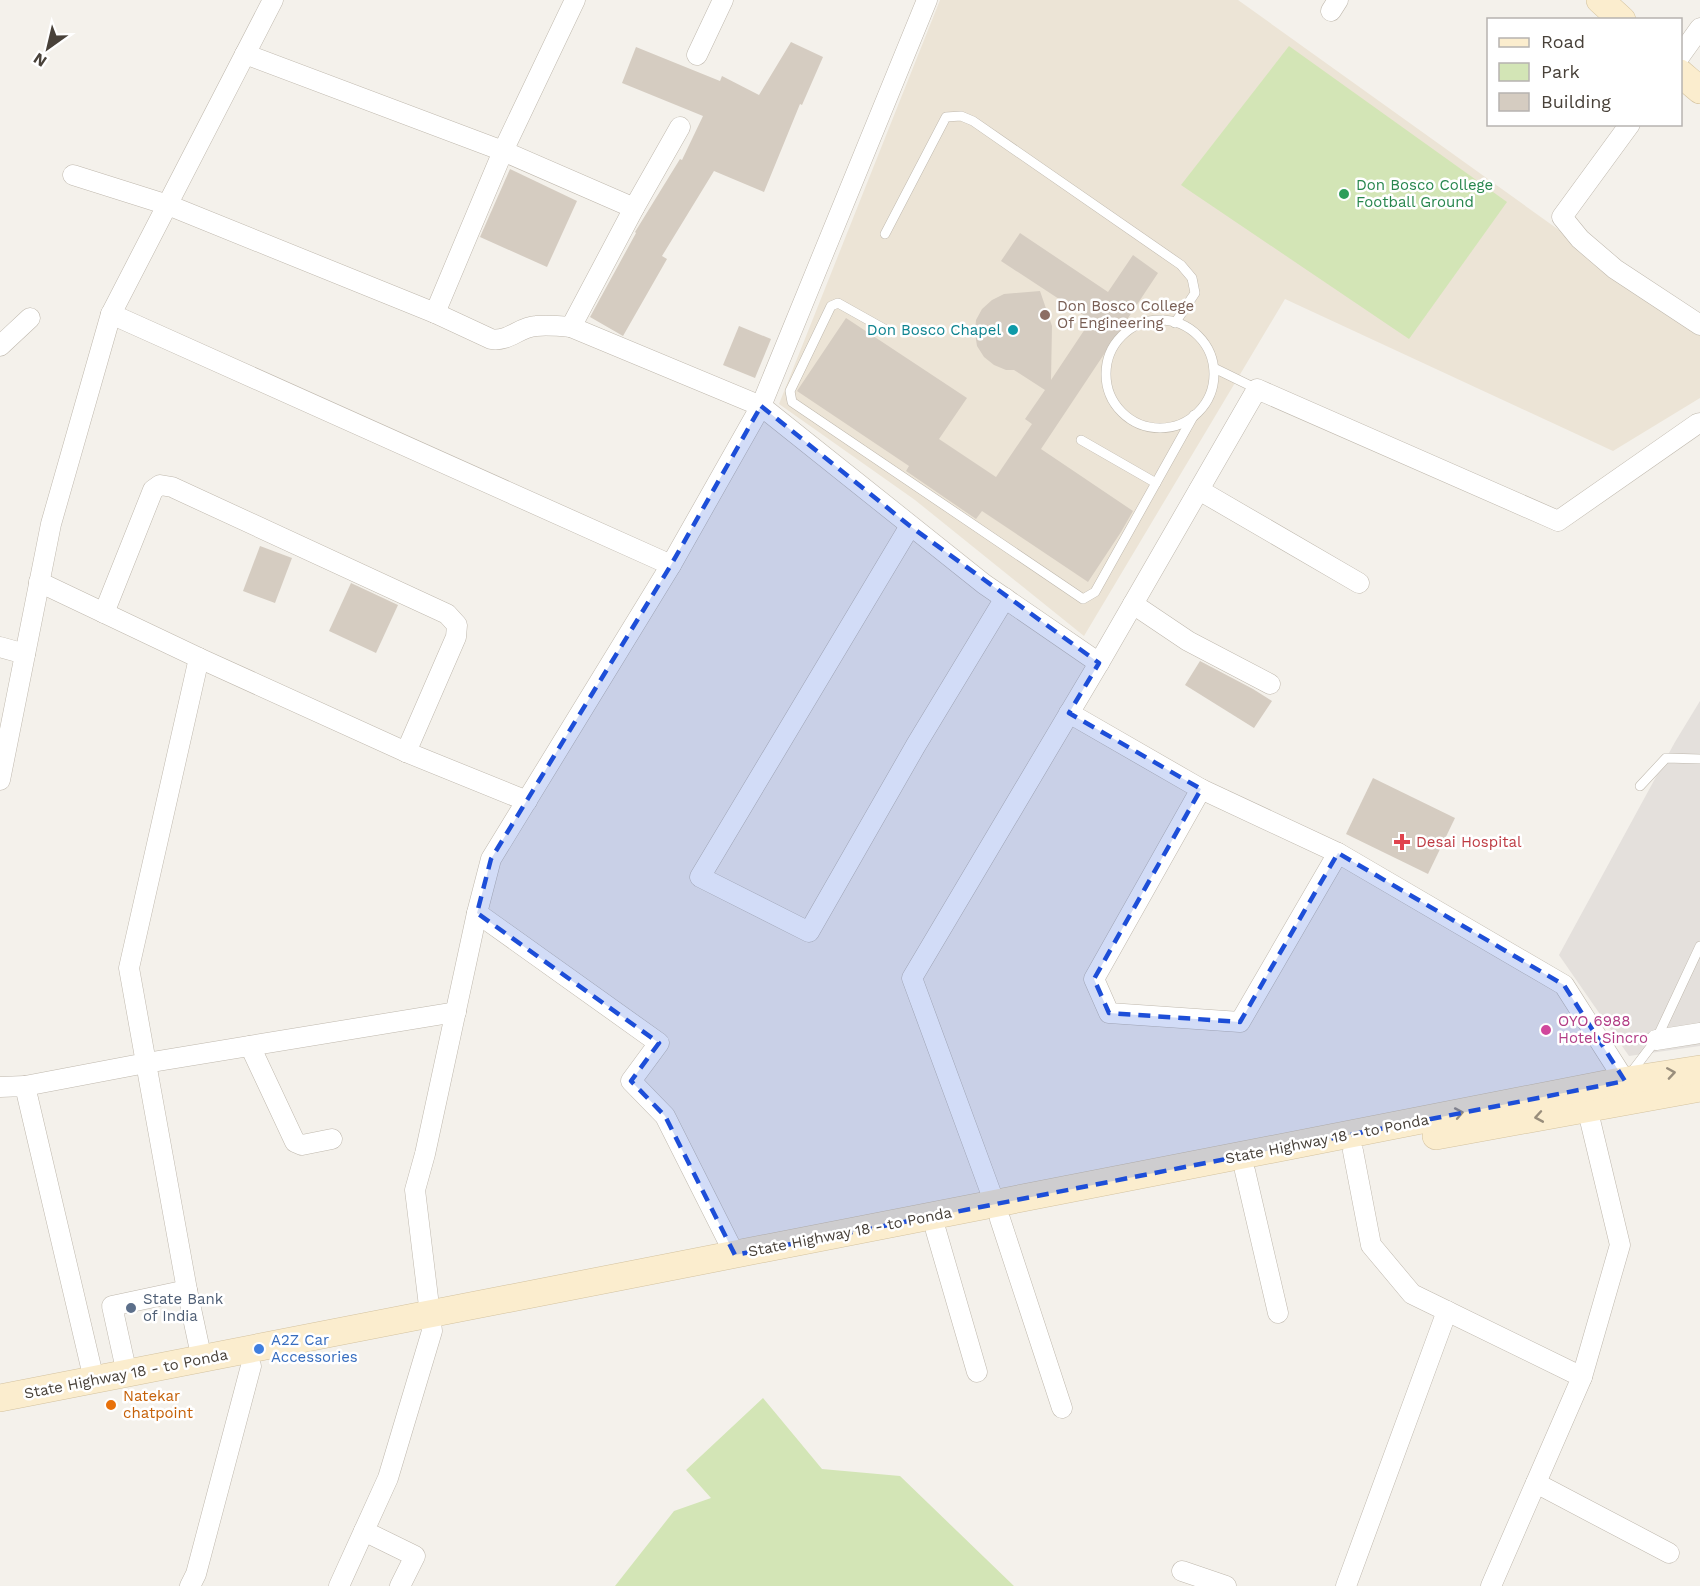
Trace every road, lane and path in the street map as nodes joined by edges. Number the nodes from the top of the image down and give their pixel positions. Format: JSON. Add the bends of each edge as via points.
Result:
{"nodes":[{"id":1,"x":273,"y":0,"type":"edge"},
{"id":2,"x":575,"y":0,"type":"edge"},
{"id":3,"x":723,"y":0,"type":"edge"},
{"id":4,"x":927,"y":0,"type":"edge"},
{"id":5,"x":1700,"y":28,"type":"edge"},
{"id":6,"x":1682,"y":53,"type":"edge"},
{"id":7,"x":245,"y":54,"type":"junction"},
{"id":8,"x":697,"y":55,"type":"dead end"},
{"id":9,"x":1682,"y":75,"type":"edge"},
{"id":10,"x":1700,"y":90,"type":"edge"},
{"id":11,"x":1629,"y":126,"type":"edge"},
{"id":12,"x":680,"y":127,"type":"dead end"},
{"id":13,"x":503,"y":151,"type":"junction"},
{"id":14,"x":73,"y":175,"type":"dead end"},
{"id":15,"x":168,"y":205,"type":"junction"},
{"id":16,"x":634,"y":208,"type":"junction"},
{"id":17,"x":885,"y":234,"type":"dead end"},
{"id":18,"x":435,"y":313,"type":"junction"},
{"id":19,"x":111,"y":314,"type":"junction"},
{"id":20,"x":30,"y":318,"type":"dead end"},
{"id":21,"x":1175,"y":323,"type":"junction"},
{"id":22,"x":1700,"y":325,"type":"edge"},
{"id":23,"x":571,"y":327,"type":"junction"},
{"id":24,"x":888,"y":331,"type":"dead end"},
{"id":25,"x":0,"y":346,"type":"edge"},
{"id":26,"x":1214,"y":368,"type":"junction"},
{"id":27,"x":1257,"y":389,"type":"junction"},
{"id":28,"x":760,"y":406,"type":"junction"},
{"id":29,"x":1194,"y":416,"type":"junction"},
{"id":30,"x":1700,"y":423,"type":"edge"},
{"id":31,"x":1081,"y":440,"type":"dead end"},
{"id":32,"x":1156,"y":483,"type":"junction"},
{"id":33,"x":1199,"y":490,"type":"junction"},
{"id":34,"x":910,"y":526,"type":"junction"},
{"id":35,"x":671,"y":565,"type":"junction"},
{"id":36,"x":39,"y":582,"type":"junction"},
{"id":37,"x":1359,"y":583,"type":"dead end"},
{"id":38,"x":1005,"y":598,"type":"junction"},
{"id":39,"x":1133,"y":604,"type":"junction"},
{"id":40,"x":104,"y":613,"type":"junction"},
{"id":41,"x":0,"y":647,"type":"edge"},
{"id":42,"x":25,"y":654,"type":"junction"},
{"id":43,"x":199,"y":658,"type":"junction"},
{"id":44,"x":1099,"y":663,"type":"junction"},
{"id":45,"x":1270,"y":684,"type":"dead end"},
{"id":46,"x":1069,"y":713,"type":"junction"},
{"id":47,"x":406,"y":752,"type":"junction"},
{"id":48,"x":1700,"y":759,"type":"edge"},
{"id":49,"x":0,"y":780,"type":"edge"},
{"id":50,"x":1640,"y":786,"type":"dead end"},
{"id":51,"x":1201,"y":789,"type":"junction"},
{"id":52,"x":527,"y":801,"type":"junction"},
{"id":53,"x":1338,"y":853,"type":"junction"},
{"id":54,"x":477,"y":913,"type":"junction"},
{"id":55,"x":1700,"y":946,"type":"edge"},
{"id":56,"x":456,"y":1012,"type":"junction"},
{"id":57,"x":1700,"y":1034,"type":"edge"},
{"id":58,"x":1656,"y":1040,"type":"junction"},
{"id":59,"x":250,"y":1046,"type":"junction"},
{"id":60,"x":146,"y":1064,"type":"junction"},
{"id":61,"x":1700,"y":1069,"type":"edge"},
{"id":62,"x":26,"y":1086,"type":"junction"},
{"id":63,"x":0,"y":1087,"type":"edge"},
{"id":64,"x":1700,"y":1088,"type":"edge"},
{"id":65,"x":1627,"y":1090,"type":"junction"},
{"id":66,"x":1585,"y":1099,"type":"junction"},
{"id":67,"x":332,"y":1139,"type":"dead end"},
{"id":68,"x":1353,"y":1151,"type":"junction"},
{"id":69,"x":1245,"y":1171,"type":"junction"},
{"id":70,"x":997,"y":1211,"type":"junction"},
{"id":71,"x":936,"y":1231,"type":"junction"},
{"id":72,"x":735,"y":1255,"type":"junction"},
{"id":73,"x":187,"y":1290,"type":"junction"},
{"id":74,"x":1447,"y":1311,"type":"junction"},
{"id":75,"x":1278,"y":1313,"type":"dead end"},
{"id":76,"x":431,"y":1323,"type":"junction"},
{"id":77,"x":202,"y":1360,"type":"junction"},
{"id":78,"x":250,"y":1366,"type":"junction"},
{"id":79,"x":977,"y":1372,"type":"dead end"},
{"id":80,"x":127,"y":1374,"type":"junction"},
{"id":81,"x":1582,"y":1377,"type":"junction"},
{"id":82,"x":94,"y":1380,"type":"junction"},
{"id":83,"x":0,"y":1398,"type":"edge"},
{"id":84,"x":1062,"y":1408,"type":"dead end"},
{"id":85,"x":0,"y":1413,"type":"edge"},
{"id":86,"x":1536,"y":1483,"type":"junction"},
{"id":87,"x":364,"y":1531,"type":"junction"},
{"id":88,"x":1669,"y":1553,"type":"dead end"},
{"id":89,"x":1182,"y":1571,"type":"dead end"},
{"id":90,"x":190,"y":1586,"type":"edge"},
{"id":91,"x":339,"y":1586,"type":"edge"},
{"id":92,"x":400,"y":1586,"type":"edge"},
{"id":93,"x":1226,"y":1586,"type":"edge"},
{"id":94,"x":1346,"y":1586,"type":"edge"},
{"id":95,"x":1491,"y":1586,"type":"edge"}],
"edges":[{"from":1,"to":7,"type":"street"},
{"from":2,"to":13,"type":"street"},
{"from":3,"to":8,"type":"street"},
{"from":4,"to":28,"type":"street"},
{"from":5,"to":6,"type":"street"},
{"from":7,"to":13,"type":"street"},
{"from":7,"to":15,"type":"street"},
{"from":9,"to":10,"type":"main road"},
{"from":11,"to":22,"type":"street","via":[[1562,216],[1580,239],[1615,269]]},
{"from":12,"to":16,"type":"street"},
{"from":13,"to":16,"type":"street"},
{"from":13,"to":18,"type":"street"},
{"from":14,"to":15,"type":"street"},
{"from":15,"to":18,"type":"street"},
{"from":15,"to":19,"type":"street"},
{"from":16,"to":23,"type":"street"},
{"from":17,"to":21,"type":"lane","via":[[946,117],[961,116],[1181,265],[1192,278],[1195,293]]},
{"from":18,"to":23,"type":"street","via":[[498,340],[520,329]]},
{"from":19,"to":35,"type":"street"},
{"from":19,"to":36,"type":"street","via":[[51,524]]},
{"from":20,"to":25,"type":"street"},
{"from":21,"to":26,"type":"lane","via":[[1199,336]]},
{"from":21,"to":29,"type":"lane","via":[[1150,321],[1119,338],[1106,370],[1108,388],[1115,404],[1144,425],[1161,428]]},
{"from":23,"to":28,"type":"street"},
{"from":24,"to":32,"type":"lane","via":[[838,303],[831,306],[790,391],[792,402],[1083,599],[1095,592]]},
{"from":26,"to":27,"type":"lane"},
{"from":26,"to":29,"type":"lane","via":[[1213,386]]},
{"from":27,"to":30,"type":"street","via":[[1558,521]]},
{"from":27,"to":33,"type":"street"},
{"from":28,"to":34,"type":"street"},
{"from":28,"to":35,"type":"street"},
{"from":29,"to":32,"type":"lane"},
{"from":31,"to":32,"type":"lane"},
{"from":33,"to":37,"type":"street"},
{"from":33,"to":39,"type":"street"},
{"from":34,"to":38,"type":"street"},
{"from":34,"to":38,"type":"street","via":[[700,877],[809,932]]},
{"from":35,"to":52,"type":"street"},
{"from":36,"to":40,"type":"street"},
{"from":36,"to":42,"type":"street"},
{"from":38,"to":44,"type":"street"},
{"from":39,"to":44,"type":"street"},
{"from":39,"to":45,"type":"street","via":[[1188,641]]},
{"from":40,"to":43,"type":"street"},
{"from":40,"to":47,"type":"street","via":[[153,490],[160,485],[172,487],[447,614],[457,625],[456,637]]},
{"from":41,"to":42,"type":"street"},
{"from":42,"to":49,"type":"street"},
{"from":43,"to":47,"type":"street"},
{"from":43,"to":60,"type":"street","via":[[129,968]]},
{"from":44,"to":46,"type":"street"},
{"from":46,"to":51,"type":"street"},
{"from":46,"to":70,"type":"street","via":[[912,978]]},
{"from":47,"to":52,"type":"street"},
{"from":48,"to":50,"type":"lane","via":[[1666,758]]},
{"from":51,"to":53,"type":"street"},
{"from":51,"to":53,"type":"street","via":[[1094,979],[1109,1013],[1240,1022]]},
{"from":52,"to":54,"type":"street","via":[[491,859]]},
{"from":53,"to":65,"type":"street","via":[[1564,985]]},
{"from":54,"to":56,"type":"street"},
{"from":54,"to":72,"type":"street","via":[[659,1042],[631,1081],[665,1116]]},
{"from":55,"to":58,"type":"lane"},
{"from":56,"to":59,"type":"street"},
{"from":56,"to":76,"type":"street","via":[[415,1190]]},
{"from":57,"to":58,"type":"street"},
{"from":58,"to":65,"type":"lane"},
{"from":59,"to":60,"type":"street"},
{"from":59,"to":67,"type":"street","via":[[294,1142],[302,1145]]},
{"from":60,"to":62,"type":"street"},
{"from":60,"to":73,"type":"street"},
{"from":65,"to":61,"type":"main road","name":"State Highway 18 - to Ponda","one_way":true},
{"from":62,"to":63,"type":"street"},
{"from":62,"to":82,"type":"street"},
{"from":64,"to":65,"type":"main road","name":"State Highway 18 - to Ponda"},
{"from":65,"to":66,"type":"main road","name":"State Highway 18 - to Ponda"},
{"from":66,"to":68,"type":"main road","name":"State Highway 18 - to Ponda","one_way":true},
{"from":70,"to":66,"type":"main road","name":"State Highway 18 - to Ponda","one_way":true},
{"from":66,"to":81,"type":"street","via":[[1620,1245]]},
{"from":68,"to":69,"type":"main road","name":"State Highway 18 - to Ponda"},
{"from":68,"to":74,"type":"street","via":[[1371,1245],[1412,1294]]},
{"from":69,"to":70,"type":"main road","name":"State Highway 18 - to Ponda"},
{"from":69,"to":75,"type":"street"},
{"from":70,"to":71,"type":"main road","name":"State Highway 18 - to Ponda"},
{"from":70,"to":72,"type":"main road","name":"State Highway 18 - to Ponda"},
{"from":70,"to":84,"type":"street"},
{"from":71,"to":76,"type":"main road","name":"State Highway 18 - to Ponda"},
{"from":71,"to":79,"type":"street"},
{"from":72,"to":76,"type":"main road","name":"State Highway 18 - to Ponda"},
{"from":73,"to":77,"type":"street"},
{"from":73,"to":80,"type":"street","via":[[112,1306]]},
{"from":74,"to":81,"type":"street"},
{"from":74,"to":94,"type":"street"},
{"from":76,"to":77,"type":"main road","name":"State Highway 18 - to Ponda"},
{"from":76,"to":78,"type":"main road","name":"State Highway 18 - to Ponda"},
{"from":76,"to":87,"type":"street","via":[[388,1478]]},
{"from":77,"to":80,"type":"main road","name":"State Highway 18 - to Ponda"},
{"from":78,"to":85,"type":"main road","name":"State Highway 18 - to Ponda"},
{"from":78,"to":90,"type":"street"},
{"from":80,"to":82,"type":"main road","name":"State Highway 18 - to Ponda"},
{"from":81,"to":86,"type":"street"},
{"from":82,"to":83,"type":"main road","name":"State Highway 18 - to Ponda"},
{"from":86,"to":88,"type":"street"},
{"from":86,"to":95,"type":"street"},
{"from":87,"to":91,"type":"street"},
{"from":87,"to":92,"type":"street","via":[[415,1556]]},
{"from":89,"to":93,"type":"street"}]}
